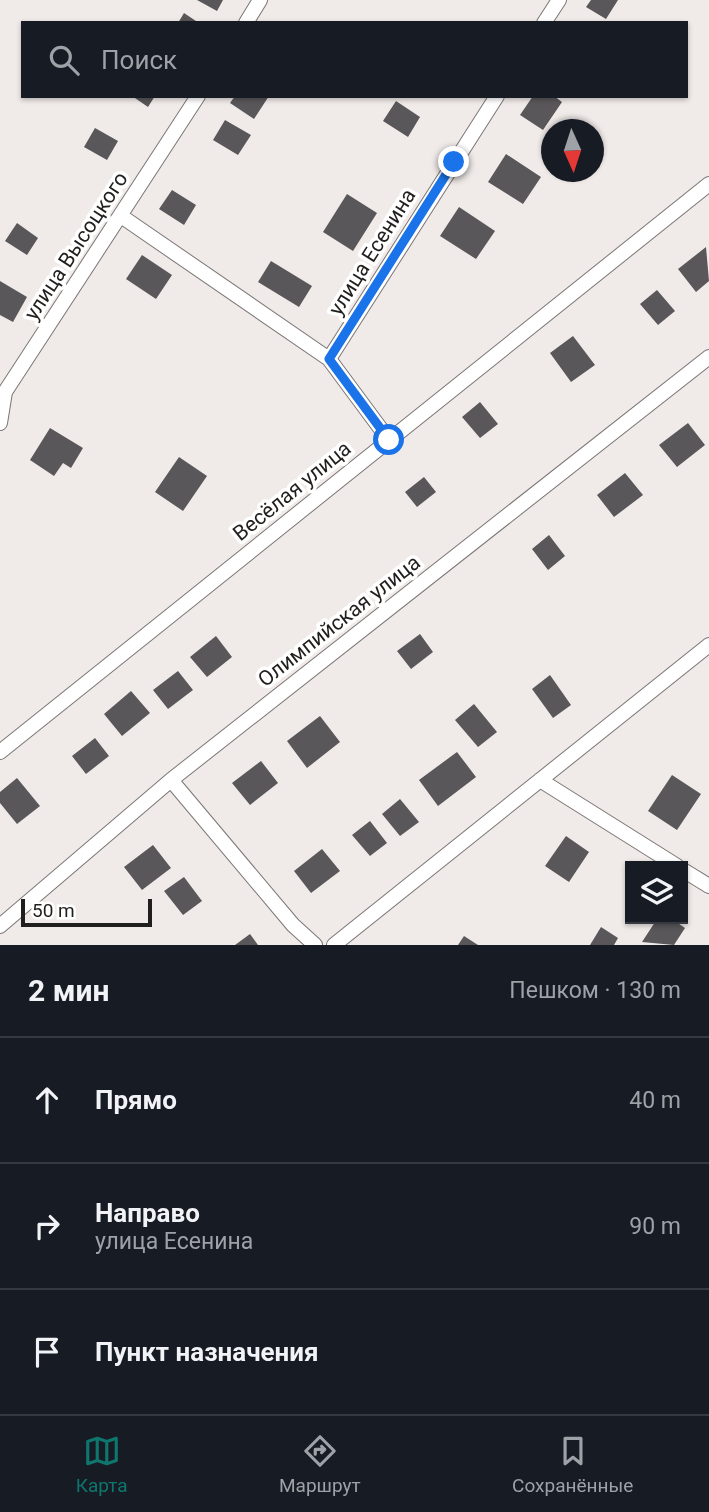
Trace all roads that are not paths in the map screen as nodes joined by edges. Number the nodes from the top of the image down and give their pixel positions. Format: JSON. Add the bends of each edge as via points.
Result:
{"nodes":[{"id":1,"x":261,"y":0,"type":"edge"},
{"id":2,"x":559,"y":0,"type":"edge"},
{"id":3,"x":247,"y":21,"type":"edge"},
{"id":4,"x":545,"y":21,"type":"edge"},
{"id":5,"x":197,"y":98,"type":"edge"},
{"id":6,"x":495,"y":98,"type":"edge"},
{"id":7,"x":709,"y":184,"type":"edge"},
{"id":8,"x":121,"y":216,"type":"junction"},
{"id":9,"x":709,"y":356,"type":"edge"},
{"id":10,"x":329,"y":359,"type":"junction"},
{"id":11,"x":0,"y":423,"type":"edge"},
{"id":12,"x":389,"y":440,"type":"junction"},
{"id":13,"x":709,"y":645,"type":"edge"},
{"id":14,"x":0,"y":752,"type":"edge"},
{"id":15,"x":170,"y":780,"type":"junction"},
{"id":16,"x":540,"y":780,"type":"junction"},
{"id":17,"x":669,"y":861,"type":"edge"},
{"id":18,"x":688,"y":873,"type":"edge"},
{"id":19,"x":709,"y":886,"type":"edge"},
{"id":20,"x":0,"y":926,"type":"edge"},
{"id":21,"x":315,"y":945,"type":"edge"},
{"id":22,"x":334,"y":945,"type":"edge"}],
"edges":[{"from":1,"to":3,"type":"street"},
{"from":2,"to":4,"type":"street"},
{"from":5,"to":8,"type":"street","name":"улица Высоцкого"},
{"from":6,"to":10,"type":"street","name":"улица Есенина"},
{"from":7,"to":12,"type":"street","name":"Весёлая улица"},
{"from":8,"to":10,"type":"street"},
{"from":8,"to":11,"type":"street","name":"улица Высоцкого","via":[[5,393]]},
{"from":9,"to":15,"type":"street","name":"Олимпийская улица"},
{"from":10,"to":12,"type":"street"},
{"from":12,"to":14,"type":"street","name":"Весёлая улица"},
{"from":13,"to":16,"type":"street"},
{"from":15,"to":20,"type":"street","name":"Олимпийская улица"},
{"from":15,"to":21,"type":"street"},
{"from":16,"to":17,"type":"street"},
{"from":16,"to":22,"type":"street"},
{"from":18,"to":19,"type":"street"}]}
